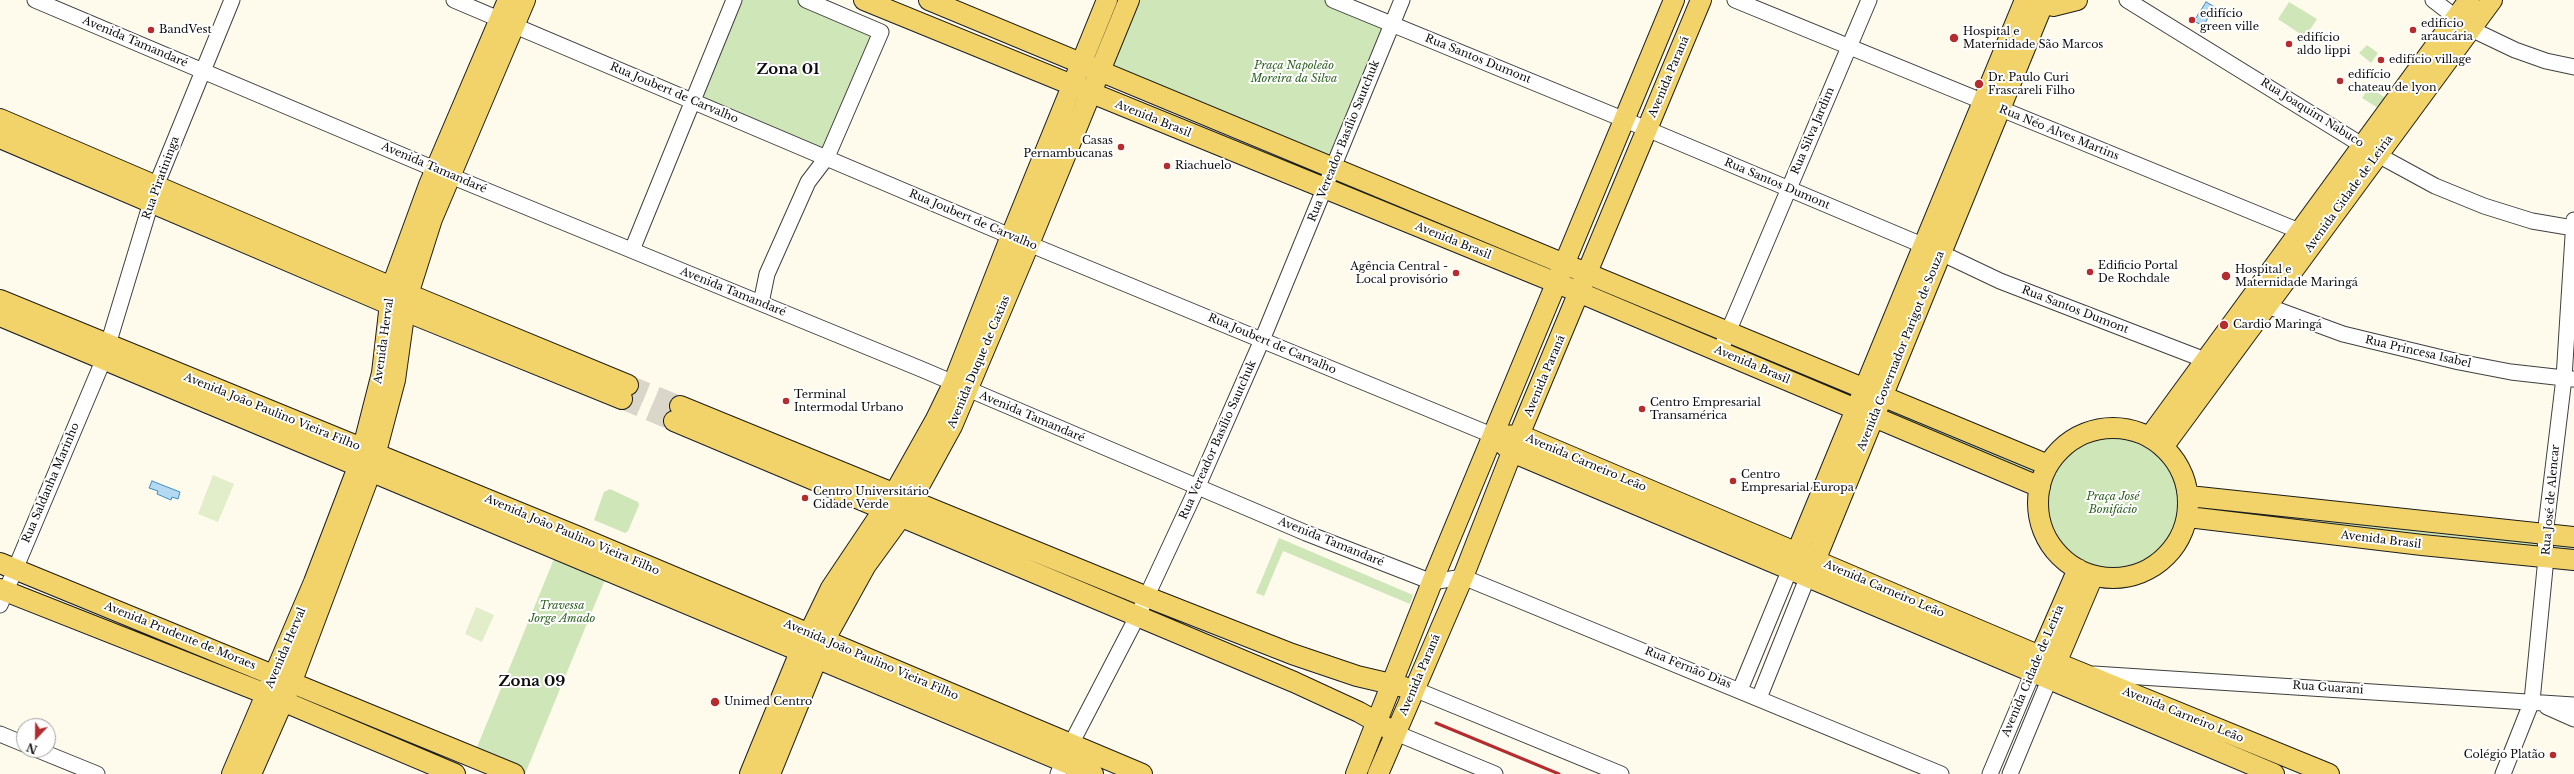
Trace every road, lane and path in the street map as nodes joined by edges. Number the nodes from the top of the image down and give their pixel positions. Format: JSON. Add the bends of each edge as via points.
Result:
{"nodes":[{"id":1,"x":35,"y":0,"type":"edge"},
{"id":2,"x":232,"y":0,"type":"edge"},
{"id":3,"x":454,"y":0,"type":"edge"},
{"id":4,"x":508,"y":0,"type":"edge"},
{"id":5,"x":525,"y":0,"type":"edge"},
{"id":6,"x":734,"y":0,"type":"edge"},
{"id":7,"x":806,"y":0,"type":"edge"},
{"id":8,"x":864,"y":0,"type":"edge"},
{"id":9,"x":929,"y":0,"type":"edge"},
{"id":10,"x":1128,"y":0,"type":"edge"},
{"id":11,"x":1333,"y":0,"type":"edge"},
{"id":12,"x":1402,"y":0,"type":"edge"},
{"id":13,"x":1674,"y":0,"type":"edge"},
{"id":14,"x":1701,"y":0,"type":"edge"},
{"id":15,"x":1735,"y":0,"type":"edge"},
{"id":16,"x":1869,"y":0,"type":"edge"},
{"id":17,"x":2077,"y":0,"type":"edge"},
{"id":18,"x":2127,"y":0,"type":"edge"},
{"id":19,"x":2433,"y":0,"type":"edge"},
{"id":20,"x":2469,"y":0,"type":"edge"},
{"id":21,"x":2492,"y":0,"type":"edge"},
{"id":22,"x":2033,"y":1,"type":"edge"},
{"id":23,"x":1109,"y":3,"type":"edge"},
{"id":24,"x":2454,"y":18,"type":"junction"},
{"id":25,"x":507,"y":23,"type":"junction"},
{"id":26,"x":1392,"y":24,"type":"junction"},
{"id":27,"x":2471,"y":29,"type":"junction"},
{"id":28,"x":1849,"y":47,"type":"junction"},
{"id":29,"x":1650,"y":58,"type":"junction"},
{"id":30,"x":1080,"y":63,"type":"junction"},
{"id":31,"x":2574,"y":67,"type":"edge"},
{"id":32,"x":479,"y":68,"type":"junction"},
{"id":33,"x":202,"y":70,"type":"junction"},
{"id":34,"x":1099,"y":70,"type":"junction"},
{"id":35,"x":1071,"y":86,"type":"junction"},
{"id":36,"x":1089,"y":93,"type":"junction"},
{"id":37,"x":1662,"y":95,"type":"junction"},
{"id":38,"x":483,"y":98,"type":"junction"},
{"id":39,"x":693,"y":101,"type":"junction"},
{"id":40,"x":1991,"y":105,"type":"junction"},
{"id":41,"x":0,"y":119,"type":"edge"},
{"id":42,"x":1624,"y":120,"type":"junction"},
{"id":43,"x":1647,"y":129,"type":"junction"},
{"id":44,"x":0,"y":138,"type":"edge"},
{"id":45,"x":2370,"y":149,"type":"junction"},
{"id":46,"x":827,"y":157,"type":"junction"},
{"id":47,"x":1043,"y":160,"type":"junction"},
{"id":48,"x":1334,"y":168,"type":"junction"},
{"id":49,"x":443,"y":172,"type":"junction"},
{"id":50,"x":1789,"y":189,"type":"junction"},
{"id":51,"x":1324,"y":190,"type":"junction"},
{"id":52,"x":153,"y":195,"type":"junction"},
{"id":53,"x":1047,"y":202,"type":"junction"},
{"id":54,"x":1614,"y":209,"type":"junction"},
{"id":55,"x":432,"y":219,"type":"junction"},
{"id":56,"x":2574,"y":220,"type":"edge"},
{"id":57,"x":2574,"y":228,"type":"edge"},
{"id":58,"x":411,"y":231,"type":"junction"},
{"id":59,"x":1578,"y":233,"type":"junction"},
{"id":60,"x":2308,"y":235,"type":"junction"},
{"id":61,"x":1011,"y":236,"type":"junction"},
{"id":62,"x":1029,"y":244,"type":"junction"},
{"id":63,"x":632,"y":250,"type":"junction"},
{"id":64,"x":1932,"y":250,"type":"junction"},
{"id":65,"x":1565,"y":264,"type":"junction"},
{"id":66,"x":1588,"y":273,"type":"junction"},
{"id":67,"x":1557,"y":283,"type":"junction"},
{"id":68,"x":1580,"y":293,"type":"junction"},
{"id":69,"x":398,"y":299,"type":"junction"},
{"id":70,"x":0,"y":300,"type":"edge"},
{"id":71,"x":2261,"y":300,"type":"junction"},
{"id":72,"x":1005,"y":301,"type":"junction"},
{"id":73,"x":761,"y":303,"type":"junction"},
{"id":74,"x":0,"y":316,"type":"edge"},
{"id":75,"x":976,"y":328,"type":"junction"},
{"id":76,"x":1728,"y":332,"type":"junction"},
{"id":77,"x":1262,"y":340,"type":"junction"},
{"id":78,"x":1720,"y":351,"type":"junction"},
{"id":79,"x":106,"y":353,"type":"junction"},
{"id":80,"x":384,"y":362,"type":"junction"},
{"id":81,"x":2213,"y":365,"type":"junction"},
{"id":82,"x":1546,"y":372,"type":"junction"},
{"id":83,"x":2569,"y":379,"type":"edge"},
{"id":84,"x":395,"y":380,"type":"junction"},
{"id":85,"x":1515,"y":385,"type":"junction"},
{"id":86,"x":961,"y":387,"type":"junction"},
{"id":87,"x":625,"y":392,"type":"tunnel mouth"},
{"id":88,"x":1873,"y":392,"type":"junction"},
{"id":89,"x":1865,"y":412,"type":"junction"},
{"id":90,"x":677,"y":414,"type":"tunnel mouth"},
{"id":91,"x":1494,"y":436,"type":"junction"},
{"id":92,"x":925,"y":439,"type":"junction"},
{"id":93,"x":2157,"y":441,"type":"junction"},
{"id":94,"x":1516,"y":444,"type":"junction"},
{"id":95,"x":367,"y":460,"type":"junction"},
{"id":96,"x":2048,"y":465,"type":"junction"},
{"id":97,"x":928,"y":469,"type":"junction"},
{"id":98,"x":1472,"y":486,"type":"junction"},
{"id":99,"x":2040,"y":487,"type":"junction"},
{"id":100,"x":1197,"y":488,"type":"junction"},
{"id":101,"x":2189,"y":496,"type":"junction"},
{"id":102,"x":898,"y":505,"type":"junction"},
{"id":103,"x":2188,"y":517,"type":"junction"},
{"id":104,"x":1484,"y":522,"type":"junction"},
{"id":105,"x":2545,"y":535,"type":"junction"},
{"id":106,"x":2574,"y":537,"type":"edge"},
{"id":107,"x":2546,"y":558,"type":"junction"},
{"id":108,"x":2574,"y":560,"type":"edge"},
{"id":109,"x":1794,"y":561,"type":"junction"},
{"id":110,"x":866,"y":565,"type":"junction"},
{"id":111,"x":8,"y":567,"type":"edge"},
{"id":112,"x":1812,"y":568,"type":"junction"},
{"id":113,"x":2085,"y":572,"type":"junction"},
{"id":114,"x":333,"y":573,"type":"junction"},
{"id":115,"x":1463,"y":577,"type":"junction"},
{"id":116,"x":314,"y":582,"type":"junction"},
{"id":117,"x":1432,"y":582,"type":"junction"},
{"id":118,"x":831,"y":588,"type":"junction"},
{"id":119,"x":2,"y":595,"type":"edge"},
{"id":120,"x":1143,"y":606,"type":"junction"},
{"id":121,"x":1439,"y":631,"type":"junction"},
{"id":122,"x":1408,"y":642,"type":"junction"},
{"id":123,"x":812,"y":647,"type":"junction"},
{"id":124,"x":2045,"y":668,"type":"junction"},
{"id":125,"x":2082,"y":673,"type":"junction"},
{"id":126,"x":283,"y":678,"type":"junction"},
{"id":127,"x":1392,"y":684,"type":"junction"},
{"id":128,"x":1414,"y":689,"type":"junction"},
{"id":129,"x":1740,"y":690,"type":"junction"},
{"id":130,"x":274,"y":698,"type":"junction"},
{"id":131,"x":1759,"y":698,"type":"junction"},
{"id":132,"x":2532,"y":701,"type":"junction"},
{"id":133,"x":2574,"y":705,"type":"edge"},
{"id":134,"x":2574,"y":719,"type":"edge"},
{"id":135,"x":1377,"y":722,"type":"junction"},
{"id":136,"x":1396,"y":733,"type":"junction"},
{"id":137,"x":0,"y":734,"type":"edge"},
{"id":138,"x":16,"y":741,"type":"edge"},
{"id":139,"x":2266,"y":748,"type":"junction"},
{"id":140,"x":56,"y":757,"type":"edge"},
{"id":141,"x":1064,"y":760,"type":"edge"},
{"id":142,"x":236,"y":770,"type":"edge"},
{"id":143,"x":2262,"y":772,"type":"edge"},
{"id":144,"x":1357,"y":773,"type":"edge"},
{"id":145,"x":97,"y":774,"type":"edge"},
{"id":146,"x":251,"y":774,"type":"edge"},
{"id":147,"x":455,"y":774,"type":"edge"},
{"id":148,"x":514,"y":774,"type":"edge"},
{"id":149,"x":750,"y":774,"type":"edge"},
{"id":150,"x":770,"y":774,"type":"edge"},
{"id":151,"x":1093,"y":774,"type":"edge"},
{"id":152,"x":1142,"y":774,"type":"edge"},
{"id":153,"x":1378,"y":774,"type":"edge"},
{"id":154,"x":1494,"y":774,"type":"edge"},
{"id":155,"x":1621,"y":774,"type":"edge"},
{"id":156,"x":1941,"y":774,"type":"edge"},
{"id":157,"x":1990,"y":774,"type":"edge"},
{"id":158,"x":2010,"y":774,"type":"edge"},
{"id":159,"x":2329,"y":774,"type":"edge"},
{"id":160,"x":2503,"y":774,"type":"edge"}],
"edges":[{"from":1,"to":33,"type":"street","name":"Avenida Tamandaré"},
{"from":2,"to":33,"type":"street","name":"Rua Piratininga"},
{"from":3,"to":25,"type":"street","name":"Rua Joubert de Carvalho"},
{"from":4,"to":25,"type":"main road","name":"Avenida Herval"},
{"from":5,"to":25,"type":"main road","name":"Avenida Herval"},
{"from":6,"to":39,"type":"street"},
{"from":7,"to":46,"type":"street","via":[[881,32]]},
{"from":8,"to":35,"type":"main road","name":"Avenida Brasil"},
{"from":9,"to":30,"type":"main road","name":"Avenida Brasil"},
{"from":10,"to":34,"type":"main road","name":"Avenida Duque de Caxias"},
{"from":11,"to":26,"type":"street","name":"Rua Santos Dumont"},
{"from":12,"to":26,"type":"street","name":"Rua Vereador Basílio Sautchuk"},
{"from":13,"to":29,"type":"main road","name":"Avenida Paraná"},
{"from":14,"to":37,"type":"main road","name":"Avenida Paraná"},
{"from":15,"to":28,"type":"street","name":"Rua Néo Alves Martins"},
{"from":16,"to":28,"type":"street","name":"Rua Silva Jardim"},
{"from":17,"to":22,"type":"main road","via":[[2064,5]]},
{"from":18,"to":45,"type":"street","name":"Rua Joaquim Nabuco"},
{"from":19,"to":24,"type":"street"},
{"from":20,"to":24,"type":"main road","name":"Avenida Cidade de Leiria"},
{"from":21,"to":27,"type":"main road","name":"Avenida Cidade de Leiria"},
{"from":22,"to":40,"type":"main road","name":"Avenida Governador Parigot de Souza"},
{"from":23,"to":30,"type":"main road","name":"Avenida Duque de Caxias"},
{"from":24,"to":27,"type":"street"},
{"from":24,"to":45,"type":"main road","name":"Avenida Cidade de Leiria"},
{"from":25,"to":32,"type":"main road","name":"Avenida Herval"},
{"from":25,"to":38,"type":"main road","name":"Avenida Herval"},
{"from":25,"to":39,"type":"street","name":"Rua Joubert de Carvalho"},
{"from":26,"to":42,"type":"street","name":"Rua Santos Dumont"},
{"from":26,"to":48,"type":"street","name":"Rua Vereador Basílio Sautchuk"},
{"from":27,"to":31,"type":"street","via":[[2515,50]]},
{"from":27,"to":45,"type":"main road","name":"Avenida Cidade de Leiria"},
{"from":28,"to":40,"type":"street","name":"Rua Néo Alves Martins"},
{"from":28,"to":50,"type":"street","name":"Rua Silva Jardim"},
{"from":29,"to":37,"type":"main road"},
{"from":29,"to":42,"type":"main road","name":"Avenida Paraná"},
{"from":30,"to":34,"type":"main road","name":"Avenida Brasil"},
{"from":30,"to":35,"type":"main road","name":"Avenida Duque de Caxias"},
{"from":32,"to":38,"type":"main road"},
{"from":32,"to":49,"type":"main road","name":"Avenida Herval"},
{"from":33,"to":49,"type":"street","name":"Avenida Tamandaré"},
{"from":33,"to":52,"type":"street","name":"Rua Piratininga"},
{"from":34,"to":36,"type":"main road","name":"Avenida Duque de Caxias"},
{"from":34,"to":48,"type":"main road","name":"Avenida Brasil"},
{"from":35,"to":36,"type":"main road","name":"Avenida Brasil"},
{"from":35,"to":47,"type":"main road","name":"Avenida Duque de Caxias"},
{"from":36,"to":51,"type":"main road","name":"Avenida Brasil"},
{"from":36,"to":53,"type":"main road","name":"Avenida Duque de Caxias"},
{"from":37,"to":43,"type":"main road","name":"Avenida Paraná"},
{"from":38,"to":49,"type":"main road","name":"Avenida Herval"},
{"from":39,"to":46,"type":"street","name":"Rua Joubert de Carvalho"},
{"from":39,"to":63,"type":"street"},
{"from":40,"to":60,"type":"street","name":"Rua Néo Alves Martins"},
{"from":40,"to":64,"type":"main road","name":"Avenida Governador Parigot de Souza"},
{"from":41,"to":52,"type":"main road"},
{"from":42,"to":43,"type":"street","name":"Rua Santos Dumont"},
{"from":42,"to":59,"type":"main road","name":"Avenida Paraná"},
{"from":43,"to":50,"type":"street","name":"Rua Santos Dumont"},
{"from":43,"to":54,"type":"main road","name":"Avenida Paraná"},
{"from":44,"to":52,"type":"main road"},
{"from":45,"to":57,"type":"street","name":"Rua Joaquim Nabuco","via":[[2435,186],[2484,206],[2532,221]]},
{"from":45,"to":60,"type":"main road","name":"Avenida Cidade de Leiria"},
{"from":46,"to":61,"type":"street","name":"Rua Joubert de Carvalho"},
{"from":46,"to":73,"type":"street","via":[[808,182],[767,274]]},
{"from":47,"to":53,"type":"main road"},
{"from":47,"to":61,"type":"main road","name":"Avenida Duque de Caxias"},
{"from":48,"to":51,"type":"street","name":"Rua Vereador Basílio Sautchuk"},
{"from":48,"to":65,"type":"main road","name":"Avenida Brasil"},
{"from":49,"to":55,"type":"main road","name":"Avenida Herval"},
{"from":49,"to":58,"type":"main road","name":"Avenida Herval"},
{"from":49,"to":63,"type":"street","name":"Avenida Tamandaré"},
{"from":50,"to":64,"type":"street","name":"Rua Santos Dumont"},
{"from":50,"to":76,"type":"street","name":"Rua Silva Jardim"},
{"from":51,"to":67,"type":"main road","name":"Avenida Brasil"},
{"from":51,"to":77,"type":"street","name":"Rua Vereador Basílio Sautchuk"},
{"from":52,"to":69,"type":"main road"},
{"from":52,"to":79,"type":"street","name":"Rua Piratininga"},
{"from":53,"to":62,"type":"main road","name":"Avenida Duque de Caxias"},
{"from":54,"to":59,"type":"main road"},
{"from":54,"to":66,"type":"main road","name":"Avenida Paraná"},
{"from":55,"to":58,"type":"main road"},
{"from":55,"to":69,"type":"main road","name":"Avenida Herval"},
{"from":56,"to":57,"type":"street","name":"Rua José de Alencar"},
{"from":57,"to":83,"type":"street","name":"Rua José de Alencar"},
{"from":58,"to":69,"type":"main road","name":"Avenida Herval"},
{"from":59,"to":65,"type":"main road","name":"Avenida Paraná"},
{"from":60,"to":71,"type":"main road","name":"Avenida Cidade de Leiria"},
{"from":61,"to":62,"type":"street","name":"Rua Joubert de Carvalho"},
{"from":61,"to":75,"type":"main road","name":"Avenida Duque de Caxias"},
{"from":62,"to":72,"type":"main road","name":"Avenida Duque de Caxias"},
{"from":62,"to":77,"type":"street","name":"Rua Joubert de Carvalho"},
{"from":63,"to":73,"type":"street","name":"Avenida Tamandaré"},
{"from":64,"to":81,"type":"street","name":"Rua Santos Dumont","via":[[2020,289]]},
{"from":64,"to":88,"type":"main road","name":"Avenida Governador Parigot de Souza"},
{"from":65,"to":66,"type":"main road","name":"Avenida Brasil"},
{"from":65,"to":67,"type":"main road","name":"Avenida Paraná"},
{"from":66,"to":68,"type":"main road","name":"Avenida Paraná"},
{"from":66,"to":76,"type":"main road","name":"Avenida Brasil"},
{"from":67,"to":68,"type":"main road","name":"Avenida Brasil"},
{"from":67,"to":85,"type":"main road","name":"Avenida Paraná"},
{"from":68,"to":78,"type":"main road","name":"Avenida Brasil"},
{"from":68,"to":82,"type":"main road","name":"Avenida Paraná"},
{"from":69,"to":80,"type":"main road","name":"Avenida Herval"},
{"from":69,"to":84,"type":"main road","name":"Avenida Herval"},
{"from":69,"to":87,"type":"main road"},
{"from":70,"to":79,"type":"main road","name":"Avenida João Paulino Vieira Filho"},
{"from":71,"to":81,"type":"main road","name":"Avenida Cidade de Leiria"},
{"from":71,"to":83,"type":"street","name":"Rua Princesa Isabel","via":[[2343,334],[2510,372]]},
{"from":72,"to":75,"type":"main road"},
{"from":72,"to":86,"type":"main road","name":"Avenida Duque de Caxias"},
{"from":73,"to":86,"type":"street","name":"Avenida Tamandaré"},
{"from":74,"to":79,"type":"main road","name":"Avenida João Paulino Vieira Filho"},
{"from":75,"to":86,"type":"main road","name":"Avenida Duque de Caxias"},
{"from":76,"to":78,"type":"street","name":"Rua Silva Jardim"},
{"from":76,"to":88,"type":"main road","name":"Avenida Brasil"},
{"from":77,"to":91,"type":"street","name":"Rua Joubert de Carvalho"},
{"from":77,"to":100,"type":"street","name":"Rua Vereador Basílio Sautchuk"},
{"from":78,"to":89,"type":"main road","name":"Avenida Brasil"},
{"from":79,"to":95,"type":"main road","name":"Avenida João Paulino Vieira Filho"},
{"from":79,"to":111,"type":"street","name":"Rua Saldanha Marinho"},
{"from":80,"to":84,"type":"main road"},
{"from":80,"to":95,"type":"main road","name":"Avenida Herval"},
{"from":81,"to":93,"type":"main road","name":"Avenida Cidade de Leiria"},
{"from":82,"to":85,"type":"main road"},
{"from":82,"to":94,"type":"main road","name":"Avenida Paraná"},
{"from":83,"to":105,"type":"street","name":"Rua José de Alencar"},
{"from":84,"to":95,"type":"main road","name":"Avenida Herval"},
{"from":85,"to":91,"type":"main road","name":"Avenida Paraná"},
{"from":86,"to":92,"type":"main road","name":"Avenida Duque de Caxias"},
{"from":86,"to":97,"type":"main road","name":"Avenida Duque de Caxias"},
{"from":86,"to":100,"type":"street","name":"Avenida Tamandaré"},
{"from":88,"to":89,"type":"main road","name":"Avenida Governador Parigot de Souza"},
{"from":88,"to":96,"type":"main road","name":"Avenida Brasil"},
{"from":89,"to":99,"type":"main road","name":"Avenida Brasil"},
{"from":89,"to":109,"type":"main road","name":"Avenida Governador Parigot de Souza"},
{"from":89,"to":112,"type":"main road","name":"Avenida Governador Parigot de Souza"},
{"from":90,"to":102,"type":"main road"},
{"from":91,"to":94,"type":"main road","name":"Avenida Carneiro Leão"},
{"from":91,"to":98,"type":"main road","name":"Avenida Paraná"},
{"from":92,"to":97,"type":"main road"},
{"from":92,"to":102,"type":"main road","name":"Avenida Duque de Caxias"},
{"from":93,"to":96,"type":"main road","via":[[2128,429],[2109,428],[2091,431],[2059,450]]},
{"from":93,"to":101,"type":"main road","via":[[2175,460],[2184,476]]},
{"from":94,"to":104,"type":"main road","name":"Avenida Paraná"},
{"from":94,"to":109,"type":"main road","name":"Avenida Carneiro Leão"},
{"from":95,"to":114,"type":"main road","name":"Avenida Herval"},
{"from":95,"to":116,"type":"main road","name":"Avenida Herval"},
{"from":95,"to":123,"type":"main road","name":"Avenida João Paulino Vieira Filho"},
{"from":96,"to":99,"type":"main road"},
{"from":97,"to":102,"type":"main road","name":"Avenida Duque de Caxias"},
{"from":98,"to":104,"type":"main road"},
{"from":98,"to":117,"type":"main road","name":"Avenida Paraná"},
{"from":99,"to":113,"type":"main road","via":[[2040,519],[2045,534],[2060,556]]},
{"from":100,"to":117,"type":"street","name":"Avenida Tamandaré"},
{"from":100,"to":120,"type":"street","name":"Rua Vereador Basílio Sautchuk"},
{"from":101,"to":103,"type":"main road"},
{"from":101,"to":105,"type":"main road","name":"Avenida Brasil"},
{"from":102,"to":110,"type":"main road","name":"Avenida Duque de Caxias"},
{"from":102,"to":118,"type":"main road","name":"Avenida Duque de Caxias"},
{"from":102,"to":120,"type":"main road"},
{"from":103,"to":107,"type":"main road","name":"Avenida Brasil"},
{"from":103,"to":113,"type":"main road","via":[[2179,540],[2158,563],[2142,573],[2118,578]]},
{"from":104,"to":115,"type":"main road","name":"Avenida Paraná"},
{"from":105,"to":106,"type":"main road","name":"Avenida Brasil"},
{"from":105,"to":107,"type":"street","name":"Rua José de Alencar"},
{"from":107,"to":108,"type":"main road","name":"Avenida Brasil"},
{"from":107,"to":132,"type":"street","name":"Rua José de Alencar"},
{"from":109,"to":112,"type":"main road","name":"Avenida Carneiro Leão"},
{"from":109,"to":129,"type":"street","name":"Avenida Governador Parigot de Souza"},
{"from":110,"to":118,"type":"main road"},
{"from":110,"to":123,"type":"main road","name":"Avenida Duque de Caxias"},
{"from":111,"to":119,"type":"street","name":"Rua Saldanha Marinho"},
{"from":111,"to":126,"type":"main road","name":"Avenida Prudente de Moraes"},
{"from":112,"to":124,"type":"main road","name":"Avenida Carneiro Leão"},
{"from":112,"to":131,"type":"street","name":"Avenida Governador Parigot de Souza"},
{"from":113,"to":124,"type":"main road","name":"Avenida Cidade de Leiria"},
{"from":114,"to":116,"type":"main road"},
{"from":114,"to":126,"type":"main road","name":"Avenida Herval"},
{"from":115,"to":117,"type":"street"},
{"from":115,"to":121,"type":"main road","name":"Avenida Paraná"},
{"from":115,"to":129,"type":"street","name":"Rua Fernão Dias"},
{"from":116,"to":126,"type":"main road","name":"Avenida Herval"},
{"from":117,"to":122,"type":"main road","name":"Avenida Paraná"},
{"from":118,"to":123,"type":"main road","name":"Avenida Duque de Caxias"},
{"from":119,"to":130,"type":"main road","name":"Avenida Prudente de Moraes"},
{"from":120,"to":127,"type":"main road","via":[[1357,676]]},
{"from":120,"to":135,"type":"main road"},
{"from":120,"to":141,"type":"street","name":"Rua Vereador Basílio Sautchuk"},
{"from":121,"to":122,"type":"main road"},
{"from":121,"to":128,"type":"main road","name":"Avenida Paraná"},
{"from":122,"to":127,"type":"main road","name":"Avenida Paraná"},
{"from":123,"to":141,"type":"main road","name":"Avenida João Paulino Vieira Filho"},
{"from":123,"to":149,"type":"main road","name":"Avenida Duque de Caxias"},
{"from":123,"to":150,"type":"main road","name":"Avenida Duque de Caxias"},
{"from":124,"to":125,"type":"main road","name":"Avenida Carneiro Leão"},
{"from":124,"to":143,"type":"main road","name":"Avenida Carneiro Leão"},
{"from":124,"to":157,"type":"street","name":"Avenida Cidade de Leiria"},
{"from":124,"to":158,"type":"street","name":"Avenida Cidade de Leiria"},
{"from":125,"to":132,"type":"street","name":"Rua Guarani"},
{"from":125,"to":139,"type":"main road","name":"Avenida Carneiro Leão"},
{"from":126,"to":130,"type":"main road","name":"Avenida Herval"},
{"from":126,"to":148,"type":"main road","name":"Avenida Prudente de Moraes"},
{"from":127,"to":128,"type":"main road"},
{"from":127,"to":135,"type":"main road","name":"Avenida Paraná"},
{"from":128,"to":136,"type":"main road","name":"Avenida Paraná"},
{"from":128,"to":155,"type":"street"},
{"from":129,"to":131,"type":"street","name":"Rua Fernão Dias"},
{"from":130,"to":142,"type":"main road","name":"Avenida Herval"},
{"from":130,"to":146,"type":"main road","name":"Avenida Herval"},
{"from":130,"to":147,"type":"main road","name":"Avenida Prudente de Moraes"},
{"from":131,"to":156,"type":"street","name":"Rua Fernão Dias"},
{"from":132,"to":133,"type":"street","name":"Rua Guarani"},
{"from":132,"to":134,"type":"street"},
{"from":132,"to":160,"type":"street","name":"Rua José de Alencar"},
{"from":135,"to":136,"type":"main road"},
{"from":135,"to":144,"type":"main road","name":"Avenida Paraná"},
{"from":136,"to":153,"type":"main road","name":"Avenida Paraná"},
{"from":136,"to":154,"type":"street"},
{"from":137,"to":138,"type":"street"},
{"from":139,"to":143,"type":"street"},
{"from":139,"to":159,"type":"main road","name":"Avenida Carneiro Leão"},
{"from":140,"to":145,"type":"street"},
{"from":141,"to":151,"type":"main road","name":"Avenida João Paulino Vieira Filho"},
{"from":141,"to":152,"type":"main road","name":"Avenida João Paulino Vieira Filho"}]}
